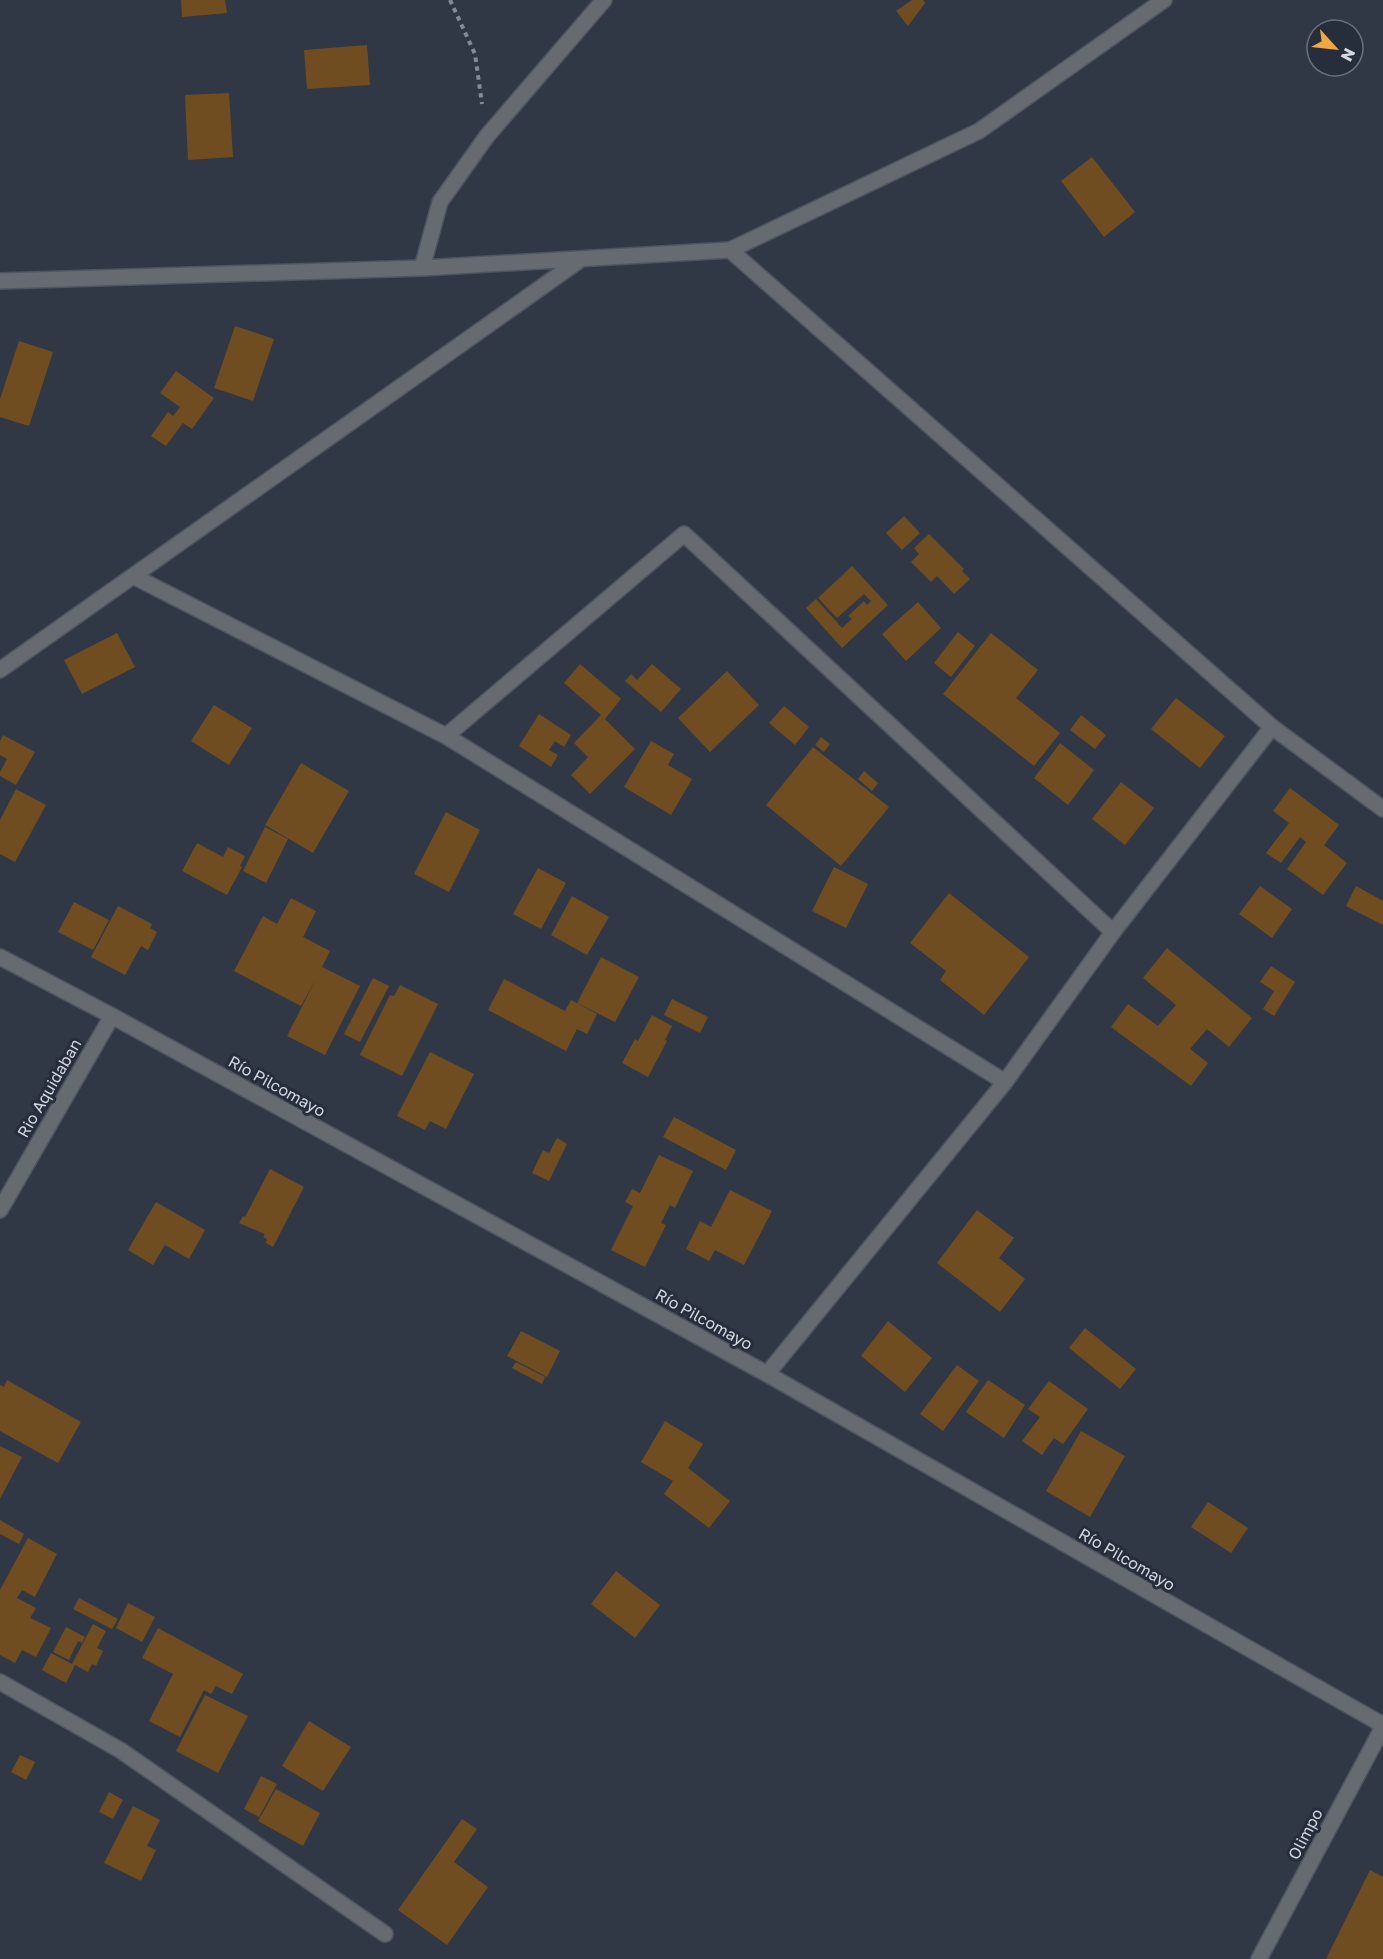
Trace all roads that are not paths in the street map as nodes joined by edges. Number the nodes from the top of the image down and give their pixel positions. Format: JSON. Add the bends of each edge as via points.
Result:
{"nodes":[{"id":1,"x":604,"y":0,"type":"edge"},
{"id":2,"x":1164,"y":0,"type":"edge"},
{"id":3,"x":730,"y":250,"type":"junction"},
{"id":4,"x":580,"y":260,"type":"junction"},
{"id":5,"x":422,"y":268,"type":"junction"},
{"id":6,"x":0,"y":281,"type":"edge"},
{"id":7,"x":133,"y":576,"type":"junction"},
{"id":8,"x":0,"y":670,"type":"edge"},
{"id":9,"x":1272,"y":727,"type":"junction"},
{"id":10,"x":446,"y":736,"type":"junction"},
{"id":11,"x":1383,"y":809,"type":"edge"},
{"id":12,"x":1113,"y":932,"type":"junction"},
{"id":13,"x":0,"y":957,"type":"edge"},
{"id":14,"x":112,"y":1016,"type":"junction"},
{"id":15,"x":1005,"y":1082,"type":"junction"},
{"id":16,"x":0,"y":1210,"type":"edge"},
{"id":17,"x":767,"y":1374,"type":"junction"},
{"id":18,"x":0,"y":1682,"type":"edge"},
{"id":19,"x":1383,"y":1726,"type":"edge"},
{"id":20,"x":385,"y":1934,"type":"dead end"},
{"id":21,"x":1259,"y":1959,"type":"edge"}],
"edges":[{"from":1,"to":5,"type":"street","via":[[487,136],[440,202]]},
{"from":2,"to":3,"type":"street","via":[[979,131]]},
{"from":3,"to":4,"type":"street"},
{"from":3,"to":9,"type":"street"},
{"from":4,"to":5,"type":"street"},
{"from":4,"to":7,"type":"street"},
{"from":5,"to":6,"type":"street"},
{"from":7,"to":8,"type":"street"},
{"from":7,"to":10,"type":"street"},
{"from":9,"to":11,"type":"street"},
{"from":9,"to":12,"type":"street"},
{"from":10,"to":12,"type":"street","via":[[684,534]]},
{"from":10,"to":15,"type":"street"},
{"from":12,"to":15,"type":"street"},
{"from":13,"to":14,"type":"street","name":"Río Pilcomayo"},
{"from":14,"to":16,"type":"street","name":"Rio Aquidaban"},
{"from":14,"to":17,"type":"street","name":"Río Pilcomayo"},
{"from":15,"to":17,"type":"street"},
{"from":17,"to":19,"type":"street","name":"Río Pilcomayo"},
{"from":18,"to":20,"type":"street","via":[[120,1750]]},
{"from":19,"to":21,"type":"street","name":"Olimpo"}]}
